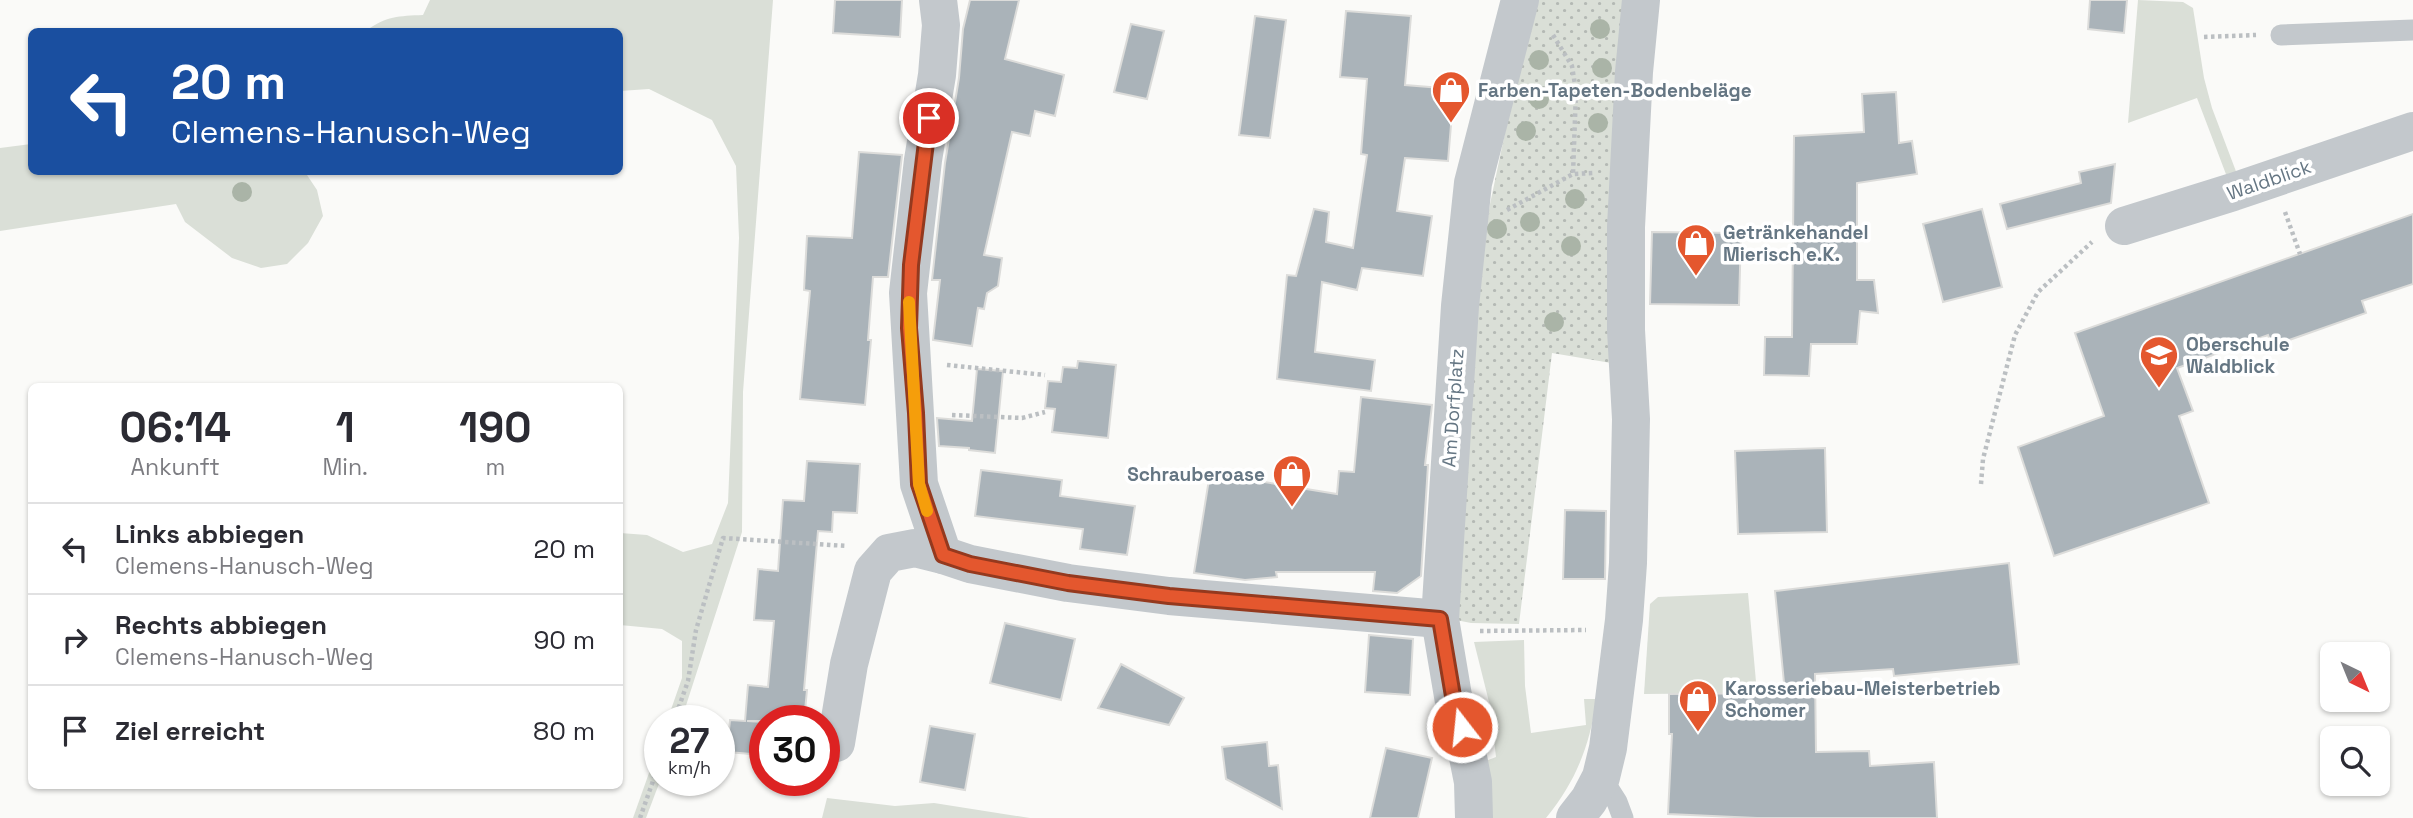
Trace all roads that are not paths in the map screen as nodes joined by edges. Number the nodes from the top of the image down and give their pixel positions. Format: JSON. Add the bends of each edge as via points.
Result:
{"nodes":[{"id":1,"x":938,"y":0,"type":"edge"},
{"id":2,"x":1520,"y":0,"type":"edge"},
{"id":3,"x":1641,"y":0,"type":"edge"},
{"id":4,"x":2413,"y":30,"type":"edge"},
{"id":5,"x":2281,"y":35,"type":"road end"},
{"id":6,"x":2413,"y":131,"type":"edge"},
{"id":7,"x":2124,"y":226,"type":"road end"},
{"id":8,"x":943,"y":555,"type":"junction"},
{"id":9,"x":1440,"y":625,"type":"junction"},
{"id":10,"x":840,"y":719,"type":"edge"},
{"id":11,"x":1601,"y":777,"type":"junction"},
{"id":12,"x":1474,"y":818,"type":"edge"},
{"id":13,"x":1575,"y":818,"type":"edge"},
{"id":14,"x":1623,"y":818,"type":"edge"}],
"edges":[{"from":1,"to":8,"type":"street","via":[[937,75],[908,293],[919,484]]},
{"from":2,"to":9,"type":"street","name":"Am Dorfplatz","via":[[1473,183],[1466,233]]},
{"from":3,"to":11,"type":"street","via":[[1626,227],[1637,580],[1622,628]]},
{"from":4,"to":5,"type":"lane"},
{"from":6,"to":7,"type":"street","name":"Waldblick"},
{"from":8,"to":9,"type":"street","via":[[1068,583]]},
{"from":8,"to":10,"type":"street","via":[[915,548],[889,553],[873,571]]},
{"from":9,"to":12,"type":"street","name":"Am Dorfplatz","via":[[1473,782]]},
{"from":11,"to":13,"type":"street"},
{"from":11,"to":14,"type":"lane"}]}
